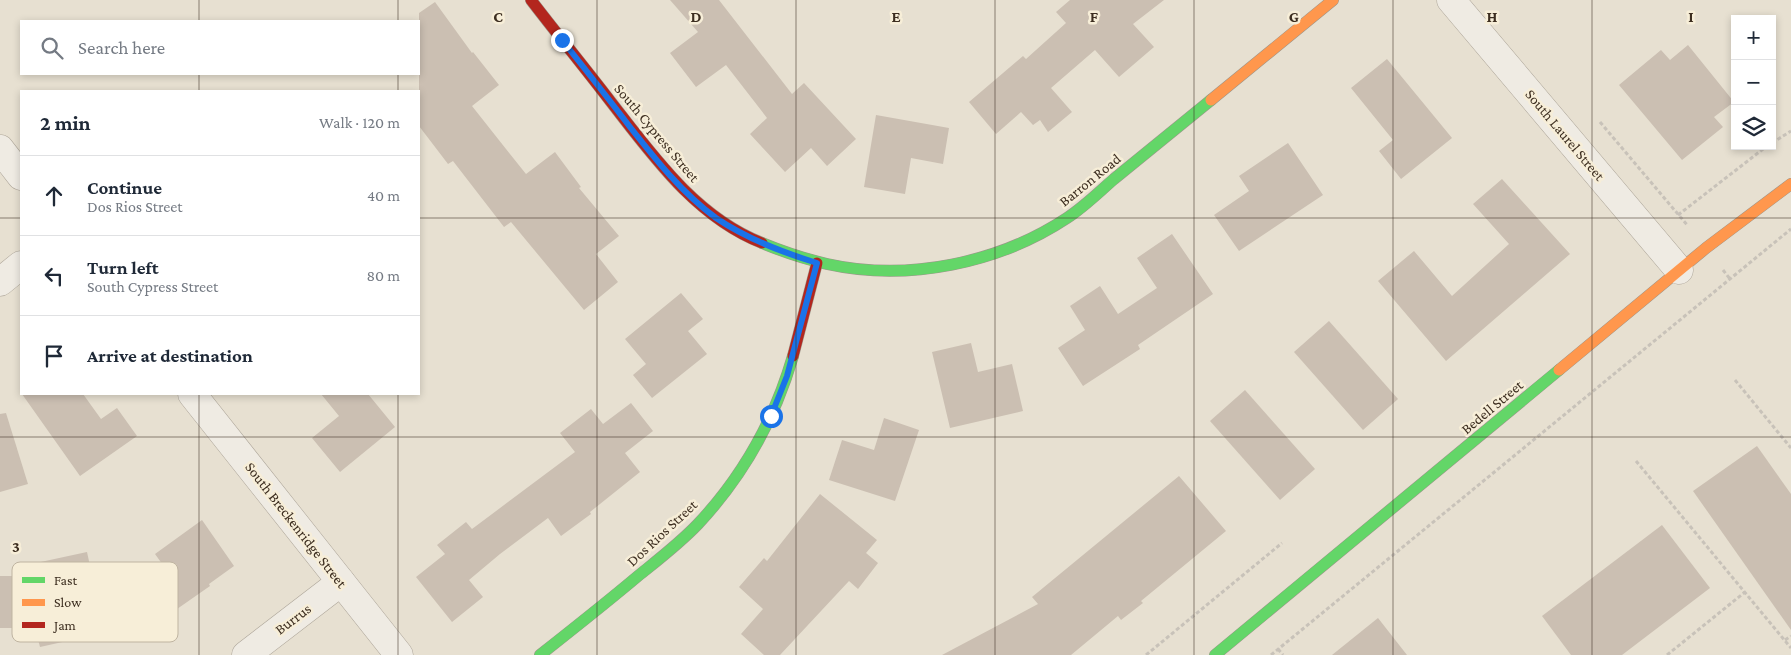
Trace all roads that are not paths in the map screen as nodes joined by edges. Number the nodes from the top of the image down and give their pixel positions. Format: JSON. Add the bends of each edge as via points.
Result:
{"nodes":[{"id":1,"x":530,"y":0,"type":"edge"},
{"id":2,"x":1333,"y":0,"type":"edge"},
{"id":3,"x":1451,"y":0,"type":"edge"},
{"id":4,"x":0,"y":149,"type":"edge"},
{"id":5,"x":20,"y":175,"type":"edge"},
{"id":6,"x":1791,"y":184,"type":"edge"},
{"id":7,"x":817,"y":263,"type":"junction"},
{"id":8,"x":20,"y":265,"type":"edge"},
{"id":9,"x":1679,"y":270,"type":"junction"},
{"id":10,"x":0,"y":282,"type":"edge"},
{"id":11,"x":202,"y":397,"type":"edge"},
{"id":12,"x":341,"y":582,"type":"junction"},
{"id":13,"x":246,"y":655,"type":"edge"},
{"id":14,"x":399,"y":655,"type":"edge"},
{"id":15,"x":540,"y":655,"type":"edge"},
{"id":16,"x":1215,"y":655,"type":"edge"}],
"edges":[{"from":1,"to":7,"type":"street","name":"South Cypress Street","via":[[673,180],[694,200],[716,218],[764,245]]},
{"from":2,"to":7,"type":"street","name":"Barron Road","via":[[1068,217],[1040,234],[980,258],[914,270],[848,268]]},
{"from":3,"to":9,"type":"street","name":"South Laurel Street"},
{"from":4,"to":5,"type":"street"},
{"from":6,"to":9,"type":"street","name":"Bedell Street"},
{"from":7,"to":15,"type":"street","name":"Dos Rios Street","via":[[787,376],[771,416],[730,484],[684,538]]},
{"from":8,"to":10,"type":"street"},
{"from":9,"to":16,"type":"street","name":"Bedell Street"},
{"from":11,"to":12,"type":"street","name":"South Breckenridge Street"},
{"from":12,"to":13,"type":"street","name":"Burrus"},
{"from":12,"to":14,"type":"street","name":"South Breckenridge Street"}]}
